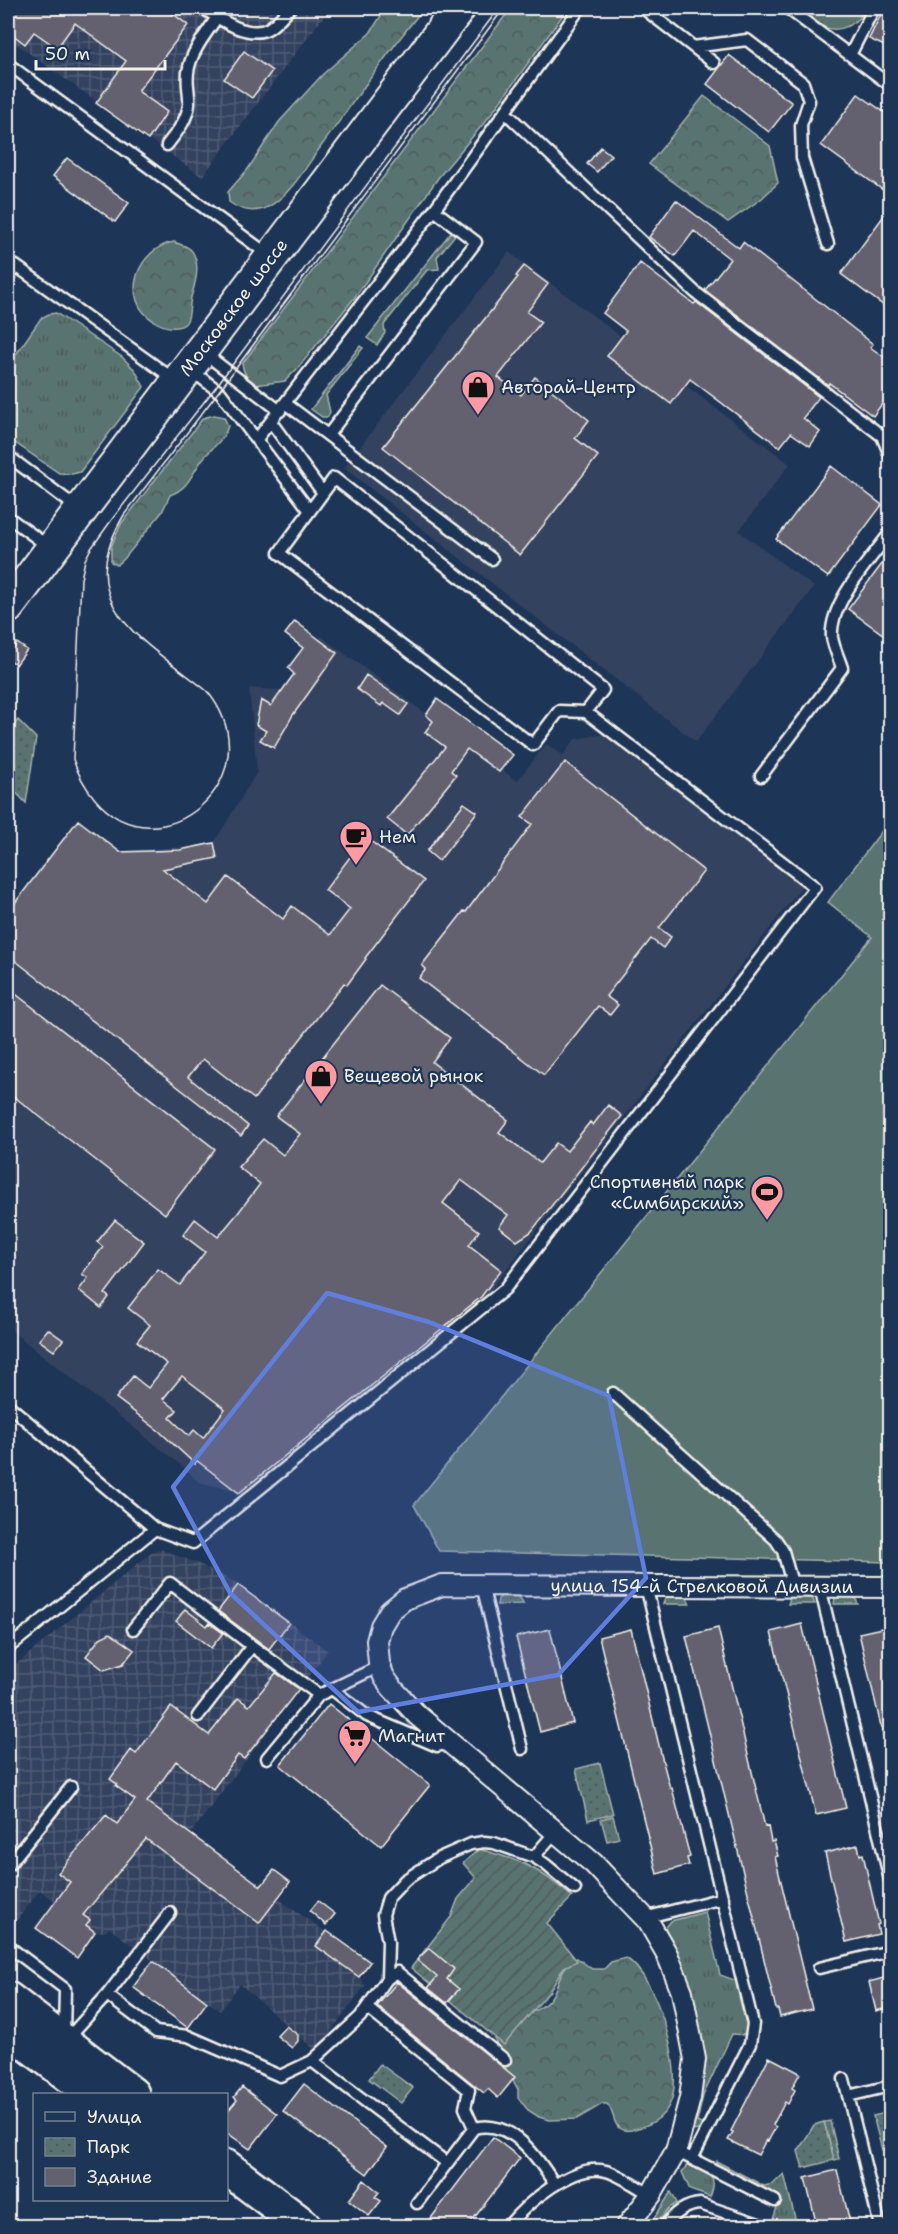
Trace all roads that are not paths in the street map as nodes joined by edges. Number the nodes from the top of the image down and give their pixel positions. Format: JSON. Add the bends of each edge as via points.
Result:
{"nodes":[{"id":1,"x":203,"y":8,"type":"edge"},
{"id":2,"x":290,"y":8,"type":"edge"},
{"id":3,"x":459,"y":8,"type":"edge"},
{"id":4,"x":580,"y":8,"type":"edge"},
{"id":5,"x":643,"y":8,"type":"edge"},
{"id":6,"x":788,"y":8,"type":"edge"},
{"id":7,"x":874,"y":8,"type":"edge"},
{"id":8,"x":217,"y":17,"type":"junction"},
{"id":9,"x":693,"y":47,"type":"junction"},
{"id":10,"x":850,"y":56,"type":"junction"},
{"id":11,"x":714,"y":63,"type":"dead end"},
{"id":12,"x":8,"y":64,"type":"edge"},
{"id":13,"x":891,"y":86,"type":"edge"},
{"id":14,"x":505,"y":112,"type":"junction"},
{"id":15,"x":167,"y":145,"type":"dead end"},
{"id":16,"x":434,"y":210,"type":"junction"},
{"id":17,"x":828,"y":244,"type":"dead end"},
{"id":18,"x":270,"y":256,"type":"junction"},
{"id":19,"x":8,"y":277,"type":"edge"},
{"id":20,"x":189,"y":367,"type":"junction"},
{"id":21,"x":283,"y":407,"type":"junction"},
{"id":22,"x":271,"y":422,"type":"junction"},
{"id":23,"x":328,"y":435,"type":"junction"},
{"id":24,"x":257,"y":440,"type":"junction"},
{"id":25,"x":891,"y":455,"type":"edge"},
{"id":26,"x":8,"y":456,"type":"edge"},
{"id":27,"x":323,"y":494,"type":"junction"},
{"id":28,"x":81,"y":511,"type":"junction"},
{"id":29,"x":310,"y":511,"type":"junction"},
{"id":30,"x":8,"y":517,"type":"edge"},
{"id":31,"x":891,"y":533,"type":"edge"},
{"id":32,"x":51,"y":549,"type":"junction"},
{"id":33,"x":492,"y":559,"type":"dead end"},
{"id":34,"x":8,"y":607,"type":"edge"},
{"id":35,"x":586,"y":712,"type":"junction"},
{"id":36,"x":761,"y":776,"type":"dead end"},
{"id":37,"x":613,"y":1393,"type":"dead end"},
{"id":38,"x":8,"y":1405,"type":"edge"},
{"id":39,"x":155,"y":1529,"type":"junction"},
{"id":40,"x":482,"y":1585,"type":"junction"},
{"id":41,"x":646,"y":1586,"type":"junction"},
{"id":42,"x":793,"y":1587,"type":"junction"},
{"id":43,"x":820,"y":1587,"type":"junction"},
{"id":44,"x":891,"y":1587,"type":"edge"},
{"id":45,"x":133,"y":1629,"type":"dead end"},
{"id":46,"x":252,"y":1646,"type":"junction"},
{"id":47,"x":8,"y":1648,"type":"edge"},
{"id":48,"x":380,"y":1666,"type":"junction"},
{"id":49,"x":332,"y":1689,"type":"junction"},
{"id":50,"x":319,"y":1695,"type":"junction"},
{"id":51,"x":198,"y":1716,"type":"dead end"},
{"id":52,"x":450,"y":1743,"type":"junction"},
{"id":53,"x":522,"y":1749,"type":"dead end"},
{"id":54,"x":267,"y":1758,"type":"dead end"},
{"id":55,"x":71,"y":1788,"type":"dead end"},
{"id":56,"x":556,"y":1831,"type":"junction"},
{"id":57,"x":534,"y":1857,"type":"junction"},
{"id":58,"x":8,"y":1866,"type":"edge"},
{"id":59,"x":891,"y":1880,"type":"edge"},
{"id":60,"x":575,"y":1890,"type":"dead end"},
{"id":61,"x":723,"y":1898,"type":"junction"},
{"id":62,"x":170,"y":1913,"type":"dead end"},
{"id":63,"x":644,"y":1918,"type":"junction"},
{"id":64,"x":8,"y":1946,"type":"edge"},
{"id":65,"x":891,"y":1951,"type":"edge"},
{"id":66,"x":819,"y":1968,"type":"dead end"},
{"id":67,"x":387,"y":1980,"type":"junction"},
{"id":68,"x":107,"y":1995,"type":"junction"},
{"id":69,"x":8,"y":1999,"type":"edge"},
{"id":70,"x":367,"y":2008,"type":"junction"},
{"id":71,"x":8,"y":2029,"type":"edge"},
{"id":72,"x":57,"y":2052,"type":"junction"},
{"id":73,"x":505,"y":2060,"type":"dead end"},
{"id":74,"x":312,"y":2061,"type":"junction"},
{"id":75,"x":844,"y":2079,"type":"dead end"},
{"id":76,"x":891,"y":2086,"type":"edge"},
{"id":77,"x":93,"y":2093,"type":"edge"},
{"id":78,"x":130,"y":2093,"type":"edge"},
{"id":79,"x":848,"y":2096,"type":"junction"},
{"id":80,"x":474,"y":2128,"type":"junction"},
{"id":81,"x":684,"y":2155,"type":"junction"},
{"id":82,"x":447,"y":2163,"type":"junction"},
{"id":83,"x":228,"y":2169,"type":"edge"},
{"id":84,"x":555,"y":2185,"type":"junction"},
{"id":85,"x":651,"y":2195,"type":"junction"},
{"id":86,"x":228,"y":2197,"type":"edge"},
{"id":87,"x":775,"y":2201,"type":"dead end"},
{"id":88,"x":417,"y":2204,"type":"dead end"},
{"id":89,"x":267,"y":2226,"type":"edge"},
{"id":90,"x":304,"y":2226,"type":"edge"},
{"id":91,"x":508,"y":2226,"type":"edge"},
{"id":92,"x":627,"y":2226,"type":"edge"},
{"id":93,"x":665,"y":2226,"type":"edge"},
{"id":94,"x":765,"y":2226,"type":"edge"},
{"id":95,"x":880,"y":2226,"type":"edge"}],
"edges":[{"from":1,"to":8,"type":"lane"},
{"from":2,"to":8,"type":"lane","via":[[267,29],[254,32]]},
{"from":3,"to":18,"type":"main road","name":"Московское шоссе"},
{"from":4,"to":14,"type":"lane"},
{"from":5,"to":9,"type":"lane"},
{"from":6,"to":10,"type":"lane"},
{"from":7,"to":10,"type":"lane"},
{"from":8,"to":15,"type":"lane","via":[[189,65],[187,114]]},
{"from":9,"to":11,"type":"lane"},
{"from":9,"to":17,"type":"lane","via":[[747,40],[803,83],[808,101],[801,125],[802,158]]},
{"from":10,"to":13,"type":"lane"},
{"from":12,"to":18,"type":"lane"},
{"from":14,"to":16,"type":"lane"},
{"from":14,"to":25,"type":"lane","via":[[695,292],[882,436]]},
{"from":16,"to":21,"type":"lane"},
{"from":16,"to":23,"type":"lane","via":[[476,242]]},
{"from":18,"to":20,"type":"main road","name":"Московское шоссе"},
{"from":19,"to":20,"type":"lane","via":[[16,266]]},
{"from":20,"to":21,"type":"lane"},
{"from":20,"to":24,"type":"lane","via":[[221,393]]},
{"from":20,"to":28,"type":"main road","name":"Московское шоссе"},
{"from":21,"to":22,"type":"lane"},
{"from":21,"to":23,"type":"lane"},
{"from":22,"to":24,"type":"lane"},
{"from":22,"to":27,"type":"lane"},
{"from":23,"to":33,"type":"lane"},
{"from":24,"to":29,"type":"lane"},
{"from":26,"to":28,"type":"lane"},
{"from":27,"to":29,"type":"lane"},
{"from":27,"to":35,"type":"lane","via":[[334,478],[603,690]]},
{"from":28,"to":32,"type":"main road","name":"Московское шоссе"},
{"from":29,"to":35,"type":"lane","via":[[279,553],[533,745],[559,711]]},
{"from":30,"to":32,"type":"lane"},
{"from":31,"to":36,"type":"lane","via":[[850,587],[836,613],[832,637],[842,668]]},
{"from":32,"to":34,"type":"main road","name":"Московское шоссе"},
{"from":35,"to":39,"type":"lane","via":[[815,887],[505,1289],[194,1543]]},
{"from":37,"to":42,"type":"lane","via":[[776,1540]]},
{"from":38,"to":39,"type":"lane"},
{"from":39,"to":47,"type":"lane"},
{"from":40,"to":41,"type":"street","name":"улица 154-й Стрелковой Дивизии"},
{"from":40,"to":48,"type":"street","name":"улица 154-й Стрелковой Дивизии","via":[[442,1585],[405,1599],[390,1611],[381,1626],[377,1641]]},
{"from":40,"to":53,"type":"lane"},
{"from":41,"to":42,"type":"street","name":"улица 154-й Стрелковой Дивизии"},
{"from":41,"to":61,"type":"lane"},
{"from":42,"to":43,"type":"street","name":"улица 154-й Стрелковой Дивизии"},
{"from":43,"to":44,"type":"street","name":"улица 154-й Стрелковой Дивизии"},
{"from":43,"to":59,"type":"lane"},
{"from":45,"to":46,"type":"lane","via":[[170,1583]]},
{"from":46,"to":50,"type":"lane"},
{"from":46,"to":51,"type":"lane"},
{"from":48,"to":49,"type":"lane"},
{"from":48,"to":52,"type":"street","via":[[392,1688]]},
{"from":49,"to":50,"type":"lane"},
{"from":49,"to":52,"type":"lane","via":[[367,1716],[437,1746]]},
{"from":50,"to":54,"type":"lane"},
{"from":52,"to":56,"type":"street"},
{"from":55,"to":58,"type":"lane"},
{"from":56,"to":57,"type":"lane"},
{"from":56,"to":63,"type":"street","via":[[594,1864]]},
{"from":57,"to":60,"type":"lane"},
{"from":57,"to":67,"type":"lane","via":[[494,1843],[471,1844],[439,1858],[405,1880],[388,1898],[383,1915],[388,1942]]},
{"from":61,"to":63,"type":"lane"},
{"from":61,"to":81,"type":"lane","via":[[754,2031]]},
{"from":62,"to":68,"type":"lane"},
{"from":63,"to":81,"type":"street","via":[[667,1954],[682,1992],[695,2059]]},
{"from":64,"to":72,"type":"lane","via":[[65,1989]]},
{"from":65,"to":66,"type":"lane"},
{"from":67,"to":70,"type":"lane"},
{"from":67,"to":73,"type":"lane","via":[[397,1972]]},
{"from":68,"to":72,"type":"lane"},
{"from":68,"to":74,"type":"lane","via":[[156,2032],[188,2036],[280,2076]]},
{"from":69,"to":72,"type":"highway"},
{"from":70,"to":74,"type":"lane"},
{"from":70,"to":80,"type":"lane","via":[[469,2090],[465,2108]]},
{"from":71,"to":72,"type":"highway"},
{"from":72,"to":77,"type":"highway"},
{"from":72,"to":78,"type":"highway"},
{"from":74,"to":82,"type":"lane"},
{"from":75,"to":79,"type":"lane"},
{"from":76,"to":79,"type":"lane"},
{"from":79,"to":95,"type":"lane"},
{"from":80,"to":82,"type":"lane"},
{"from":80,"to":84,"type":"lane","via":[[498,2127],[519,2141],[537,2157]]},
{"from":81,"to":85,"type":"street"},
{"from":81,"to":87,"type":"lane"},
{"from":82,"to":88,"type":"lane"},
{"from":83,"to":90,"type":"highway"},
{"from":84,"to":85,"type":"lane","via":[[590,2169],[605,2171]]},
{"from":84,"to":91,"type":"lane"},
{"from":85,"to":92,"type":"street"},
{"from":86,"to":89,"type":"highway"},
{"from":93,"to":94,"type":"lane","via":[[680,2210],[700,2204]]}]}
